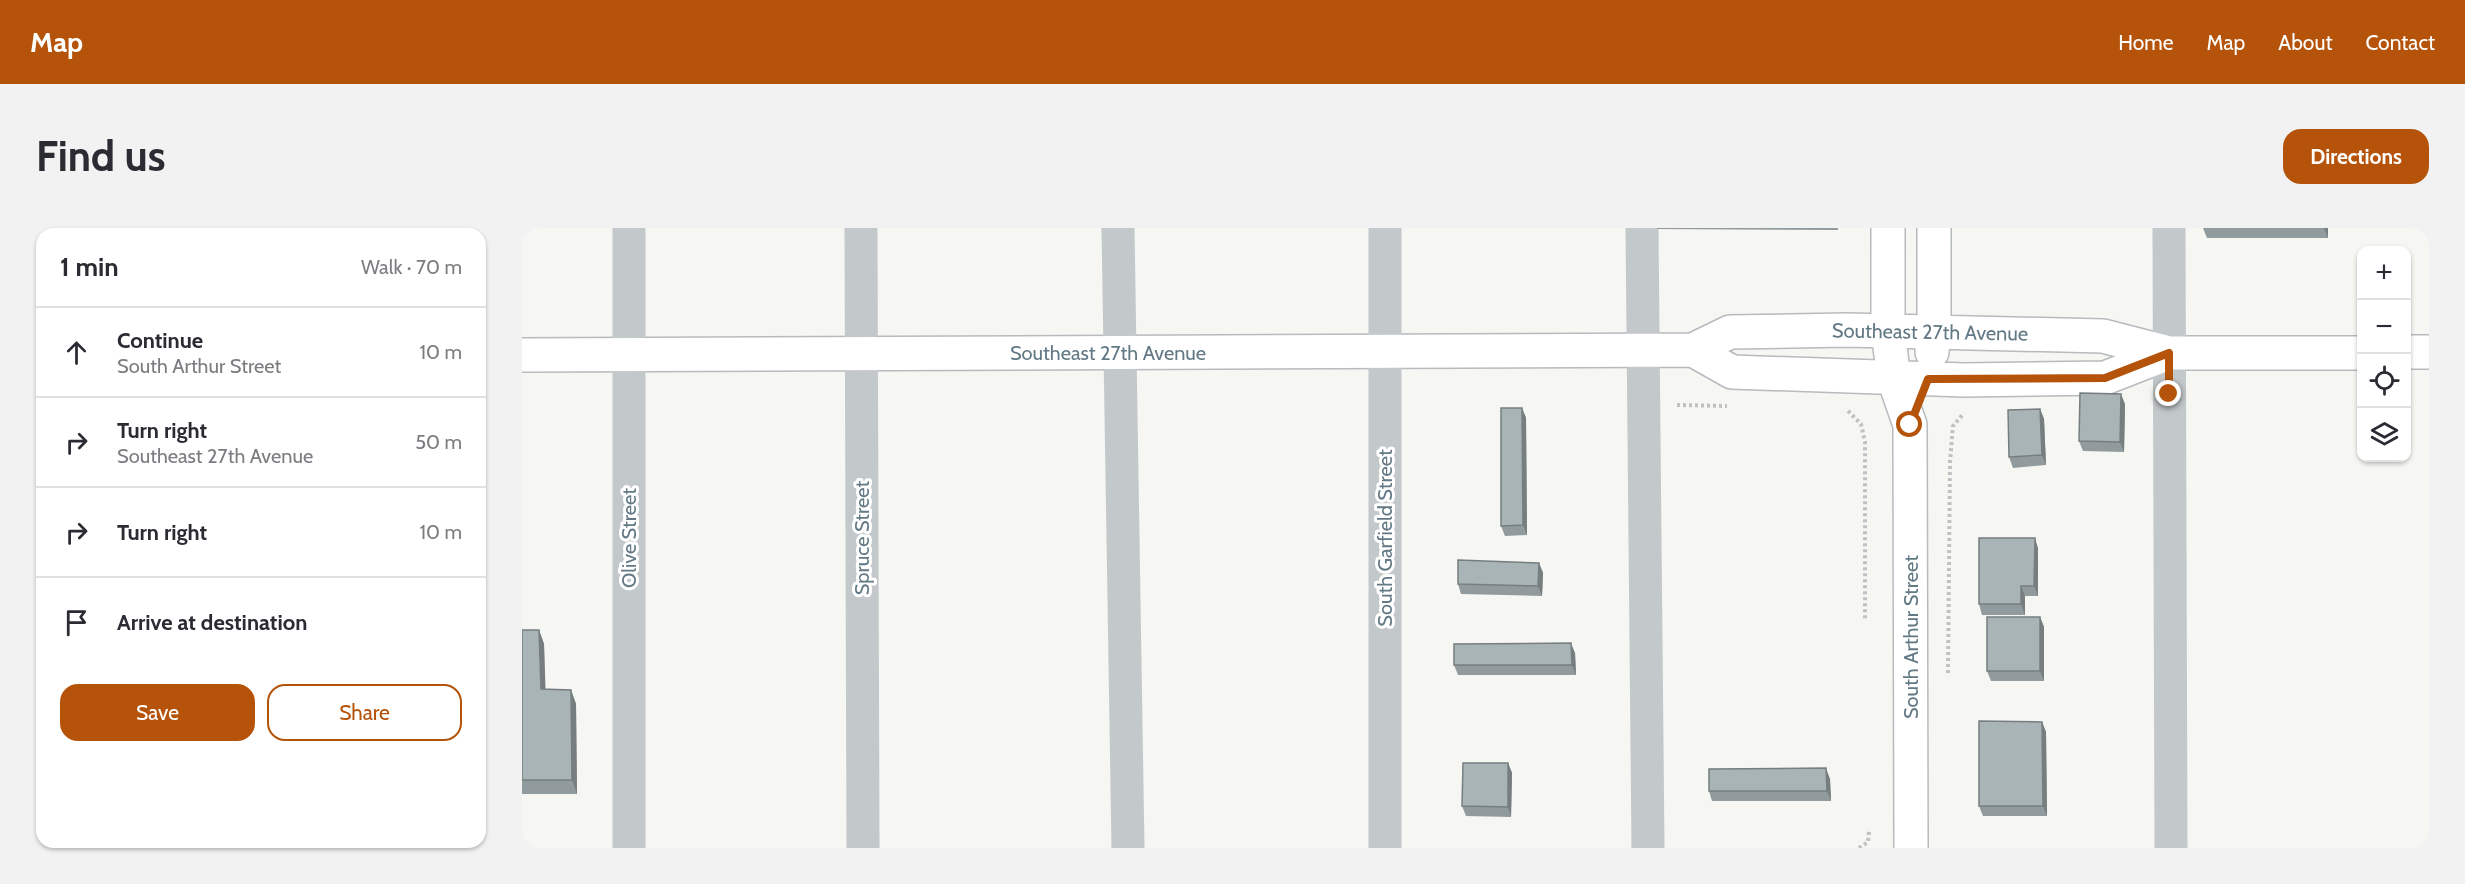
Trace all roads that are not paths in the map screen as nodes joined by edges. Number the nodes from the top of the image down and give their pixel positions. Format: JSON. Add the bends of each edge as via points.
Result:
{"nodes":[{"id":1,"x":629,"y":228,"type":"edge"},
{"id":2,"x":861,"y":228,"type":"edge"},
{"id":3,"x":1118,"y":228,"type":"edge"},
{"id":4,"x":1385,"y":228,"type":"edge"},
{"id":5,"x":1642,"y":228,"type":"edge"},
{"id":6,"x":1888,"y":228,"type":"edge"},
{"id":7,"x":1934,"y":228,"type":"edge"},
{"id":8,"x":2169,"y":228,"type":"edge"},
{"id":9,"x":1888,"y":331,"type":"junction"},
{"id":10,"x":1935,"y":332,"type":"junction"},
{"id":11,"x":1693,"y":350,"type":"junction"},
{"id":12,"x":1643,"y":351,"type":"junction"},
{"id":13,"x":2357,"y":352,"type":"edge"},
{"id":14,"x":2411,"y":352,"type":"edge"},
{"id":15,"x":2429,"y":352,"type":"edge"},
{"id":16,"x":861,"y":353,"type":"junction"},
{"id":17,"x":1118,"y":353,"type":"junction"},
{"id":18,"x":1385,"y":353,"type":"junction"},
{"id":19,"x":2169,"y":353,"type":"junction"},
{"id":20,"x":629,"y":354,"type":"junction"},
{"id":21,"x":522,"y":355,"type":"edge"},
{"id":22,"x":1894,"y":379,"type":"junction"},
{"id":23,"x":1928,"y":379,"type":"junction"},
{"id":24,"x":1910,"y":425,"type":"junction"},
{"id":25,"x":629,"y":848,"type":"edge"},
{"id":26,"x":863,"y":848,"type":"edge"},
{"id":27,"x":1128,"y":848,"type":"edge"},
{"id":28,"x":1385,"y":848,"type":"edge"},
{"id":29,"x":1648,"y":848,"type":"edge"},
{"id":30,"x":1911,"y":848,"type":"edge"},
{"id":31,"x":2171,"y":848,"type":"edge"}],
"edges":[{"from":1,"to":20,"type":"street","name":"Olive Street"},
{"from":2,"to":16,"type":"street","name":"Spruce Street"},
{"from":3,"to":17,"type":"street"},
{"from":4,"to":18,"type":"street","name":"South Garfield Street"},
{"from":5,"to":12,"type":"street"},
{"from":6,"to":9,"type":"main road","name":"South Arthur Street"},
{"from":7,"to":10,"type":"main road","name":"South Arthur Street"},
{"from":8,"to":19,"type":"street"},
{"from":9,"to":10,"type":"main road","name":"Southeast 27th Avenue"},
{"from":9,"to":11,"type":"main road","name":"Southeast 27th Avenue","via":[[1730,332]]},
{"from":9,"to":22,"type":"main road","name":"South Arthur Street"},
{"from":10,"to":19,"type":"main road","name":"Southeast 27th Avenue","via":[[2103,336]]},
{"from":10,"to":23,"type":"main road","name":"South Arthur Street"},
{"from":11,"to":12,"type":"main road","name":"Southeast 27th Avenue"},
{"from":11,"to":22,"type":"main road","name":"Southeast 27th Avenue","via":[[1732,372]]},
{"from":12,"to":18,"type":"main road","name":"Southeast 27th Avenue"},
{"from":12,"to":29,"type":"street"},
{"from":13,"to":19,"type":"main road","name":"Southeast 27th Avenue"},
{"from":14,"to":15,"type":"main road"},
{"from":16,"to":17,"type":"main road","name":"Southeast 27th Avenue"},
{"from":16,"to":20,"type":"main road","name":"Southeast 27th Avenue"},
{"from":16,"to":26,"type":"street","name":"Spruce Street"},
{"from":17,"to":18,"type":"main road","name":"Southeast 27th Avenue"},
{"from":17,"to":27,"type":"street"},
{"from":18,"to":28,"type":"street","name":"South Garfield Street"},
{"from":19,"to":23,"type":"main road","name":"Southeast 27th Avenue","via":[[2105,378]]},
{"from":19,"to":31,"type":"street"},
{"from":20,"to":21,"type":"main road","name":"Southeast 27th Avenue"},
{"from":20,"to":25,"type":"street","name":"Olive Street"},
{"from":22,"to":23,"type":"main road","name":"Southeast 27th Avenue"},
{"from":22,"to":24,"type":"main road","name":"South Arthur Street"},
{"from":23,"to":24,"type":"main road","name":"South Arthur Street"},
{"from":24,"to":30,"type":"main road","name":"South Arthur Street"}]}
